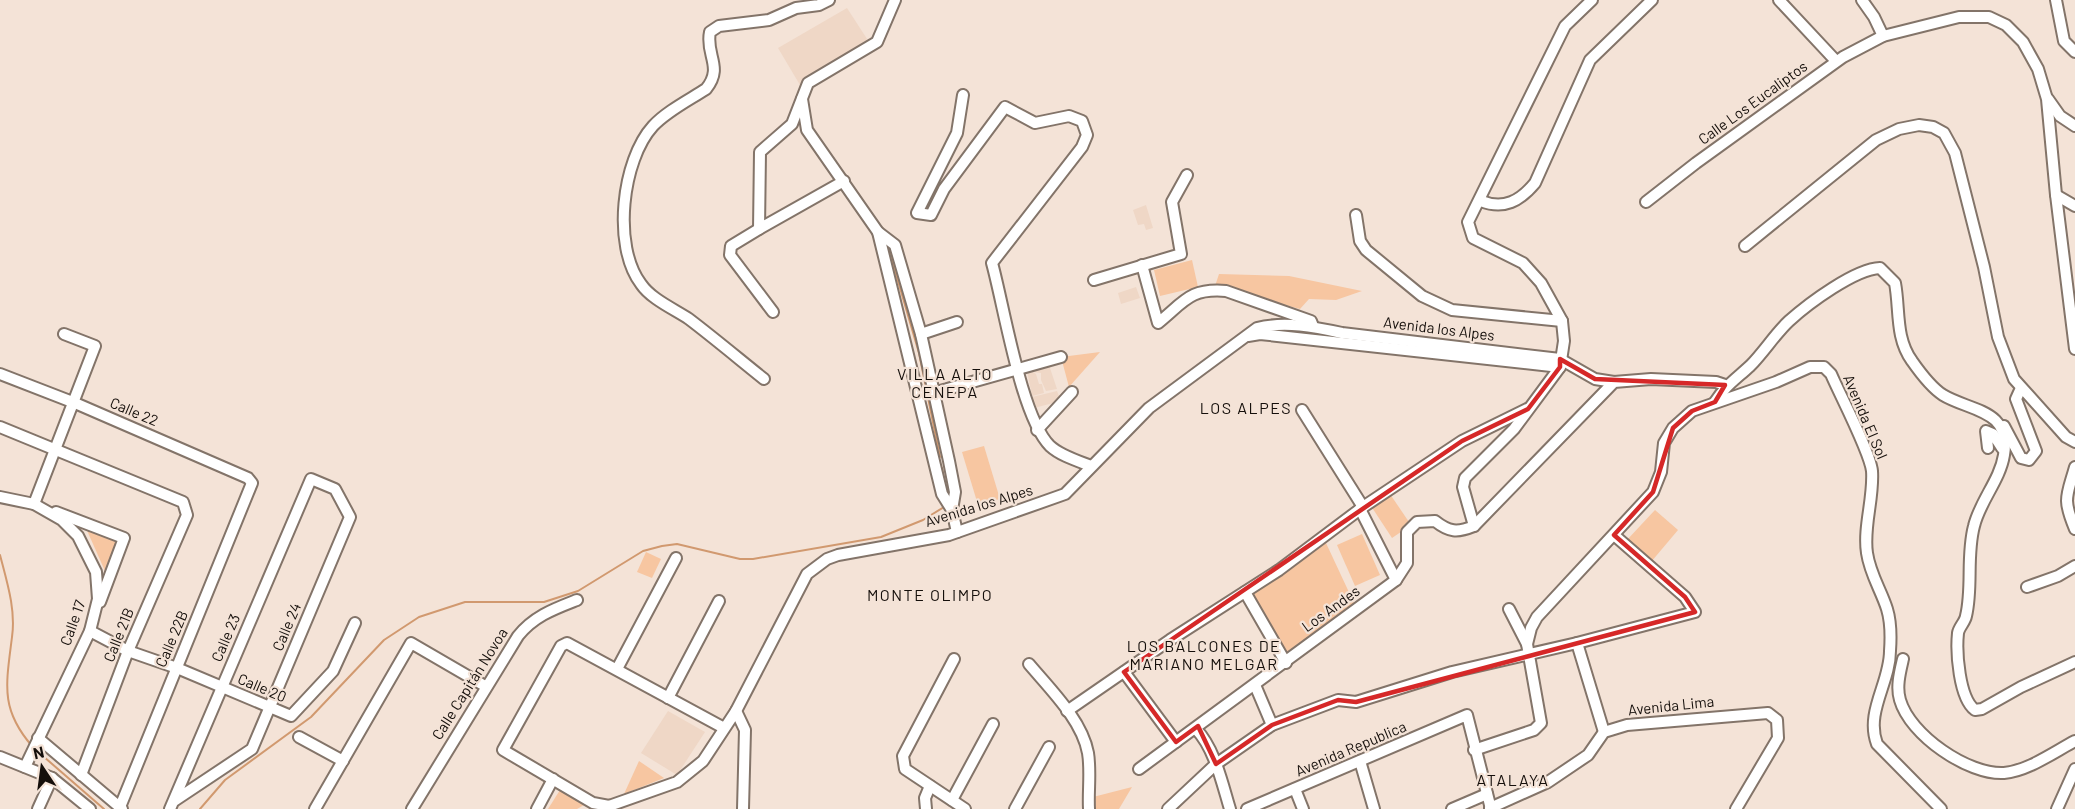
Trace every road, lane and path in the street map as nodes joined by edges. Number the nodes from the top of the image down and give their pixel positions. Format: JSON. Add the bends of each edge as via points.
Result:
{"nodes":[{"id":1,"x":829,"y":0,"type":"edge"},
{"id":2,"x":895,"y":0,"type":"edge"},
{"id":3,"x":1592,"y":0,"type":"edge"},
{"id":4,"x":1652,"y":0,"type":"edge"},
{"id":5,"x":1779,"y":0,"type":"edge"},
{"id":6,"x":1862,"y":0,"type":"edge"},
{"id":7,"x":2056,"y":0,"type":"edge"},
{"id":8,"x":1883,"y":36,"type":"junction"},
{"id":9,"x":2075,"y":52,"type":"edge"},
{"id":10,"x":1836,"y":61,"type":"junction"},
{"id":11,"x":963,"y":95,"type":"dead end"},
{"id":12,"x":802,"y":99,"type":"junction"},
{"id":13,"x":2048,"y":99,"type":"junction"},
{"id":14,"x":2075,"y":126,"type":"edge"},
{"id":15,"x":1187,"y":175,"type":"dead end"},
{"id":16,"x":844,"y":181,"type":"junction"},
{"id":17,"x":2056,"y":195,"type":"junction"},
{"id":18,"x":1481,"y":201,"type":"junction"},
{"id":19,"x":1646,"y":202,"type":"dead end"},
{"id":20,"x":2075,"y":206,"type":"edge"},
{"id":21,"x":1356,"y":215,"type":"dead end"},
{"id":22,"x":759,"y":229,"type":"junction"},
{"id":23,"x":878,"y":232,"type":"junction"},
{"id":24,"x":1745,"y":246,"type":"dead end"},
{"id":25,"x":1142,"y":265,"type":"junction"},
{"id":26,"x":2070,"y":277,"type":"edge"},
{"id":27,"x":1094,"y":280,"type":"dead end"},
{"id":28,"x":773,"y":312,"type":"dead end"},
{"id":29,"x":1562,"y":321,"type":"junction"},
{"id":30,"x":957,"y":322,"type":"dead end"},
{"id":31,"x":1313,"y":327,"type":"junction"},
{"id":32,"x":921,"y":333,"type":"junction"},
{"id":33,"x":64,"y":334,"type":"dead end"},
{"id":34,"x":1245,"y":336,"type":"junction"},
{"id":35,"x":2075,"y":349,"type":"edge"},
{"id":36,"x":1061,"y":357,"type":"dead end"},
{"id":37,"x":1560,"y":363,"type":"junction"},
{"id":38,"x":1018,"y":369,"type":"junction"},
{"id":39,"x":0,"y":374,"type":"edge"},
{"id":40,"x":764,"y":379,"type":"dead end"},
{"id":41,"x":1614,"y":382,"type":"junction"},
{"id":42,"x":1725,"y":385,"type":"junction"},
{"id":43,"x":2020,"y":388,"type":"junction"},
{"id":44,"x":1072,"y":392,"type":"dead end"},
{"id":45,"x":933,"y":393,"type":"junction"},
{"id":46,"x":1714,"y":402,"type":"junction"},
{"id":47,"x":75,"y":403,"type":"junction"},
{"id":48,"x":1527,"y":409,"type":"junction"},
{"id":49,"x":1302,"y":410,"type":"dead end"},
{"id":50,"x":1992,"y":417,"type":"junction"},
{"id":51,"x":0,"y":427,"type":"edge"},
{"id":52,"x":1037,"y":430,"type":"junction"},
{"id":53,"x":2075,"y":442,"type":"edge"},
{"id":54,"x":1988,"y":448,"type":"dead end"},
{"id":55,"x":56,"y":450,"type":"junction"},
{"id":56,"x":2004,"y":454,"type":"junction"},
{"id":57,"x":1091,"y":466,"type":"junction"},
{"id":58,"x":2075,"y":467,"type":"edge"},
{"id":59,"x":252,"y":483,"type":"joint"},
{"id":60,"x":0,"y":497,"type":"edge"},
{"id":61,"x":34,"y":504,"type":"junction"},
{"id":62,"x":948,"y":505,"type":"junction"},
{"id":63,"x":1361,"y":508,"type":"junction"},
{"id":64,"x":350,"y":517,"type":"joint"},
{"id":65,"x":1474,"y":526,"type":"junction"},
{"id":66,"x":2075,"y":529,"type":"edge"},
{"id":67,"x":957,"y":532,"type":"junction"},
{"id":68,"x":1614,"y":535,"type":"junction"},
{"id":69,"x":676,"y":558,"type":"dead end"},
{"id":70,"x":2075,"y":566,"type":"edge"},
{"id":71,"x":1396,"y":580,"type":"junction"},
{"id":72,"x":2027,"y":587,"type":"dead end"},
{"id":73,"x":1245,"y":592,"type":"junction"},
{"id":74,"x":577,"y":600,"type":"dead end"},
{"id":75,"x":719,"y":601,"type":"dead end"},
{"id":76,"x":1509,"y":609,"type":"dead end"},
{"id":77,"x":355,"y":623,"type":"dead end"},
{"id":78,"x":90,"y":631,"type":"junction"},
{"id":79,"x":1577,"y":644,"type":"junction"},
{"id":80,"x":1528,"y":649,"type":"junction"},
{"id":81,"x":128,"y":651,"type":"junction"},
{"id":82,"x":954,"y":659,"type":"dead end"},
{"id":83,"x":1903,"y":659,"type":"dead end"},
{"id":84,"x":2075,"y":662,"type":"edge"},
{"id":85,"x":1286,"y":663,"type":"junction"},
{"id":86,"x":1029,"y":664,"type":"dead end"},
{"id":87,"x":177,"y":668,"type":"junction"},
{"id":88,"x":617,"y":669,"type":"junction"},
{"id":89,"x":1124,"y":672,"type":"junction"},
{"id":90,"x":1255,"y":685,"type":"junction"},
{"id":91,"x":485,"y":686,"type":"junction"},
{"id":92,"x":222,"y":687,"type":"junction"},
{"id":93,"x":668,"y":698,"type":"junction"},
{"id":94,"x":269,"y":708,"type":"junction"},
{"id":95,"x":736,"y":711,"type":"junction"},
{"id":96,"x":1067,"y":711,"type":"junction"},
{"id":97,"x":993,"y":724,"type":"dead end"},
{"id":98,"x":1272,"y":725,"type":"junction"},
{"id":99,"x":724,"y":728,"type":"junction"},
{"id":100,"x":1196,"y":729,"type":"junction"},
{"id":101,"x":1604,"y":732,"type":"junction"},
{"id":102,"x":299,"y":737,"type":"dead end"},
{"id":103,"x":36,"y":741,"type":"junction"},
{"id":104,"x":2075,"y":741,"type":"edge"},
{"id":105,"x":1176,"y":742,"type":"junction"},
{"id":106,"x":1049,"y":747,"type":"dead end"},
{"id":107,"x":1474,"y":750,"type":"junction"},
{"id":108,"x":0,"y":757,"type":"edge"},
{"id":109,"x":343,"y":761,"type":"junction"},
{"id":110,"x":1360,"y":762,"type":"junction"},
{"id":111,"x":27,"y":763,"type":"junction"},
{"id":112,"x":1216,"y":764,"type":"junction"},
{"id":113,"x":1139,"y":769,"type":"dead end"},
{"id":114,"x":2075,"y":769,"type":"edge"},
{"id":115,"x":81,"y":775,"type":"junction"},
{"id":116,"x":52,"y":778,"type":"junction"},
{"id":117,"x":553,"y":779,"type":"junction"},
{"id":118,"x":930,"y":786,"type":"junction"},
{"id":119,"x":1295,"y":789,"type":"junction"},
{"id":120,"x":1487,"y":794,"type":"junction"},
{"id":121,"x":952,"y":801,"type":"junction"},
{"id":122,"x":172,"y":805,"type":"edge"},
{"id":123,"x":589,"y":806,"type":"edge"},
{"id":124,"x":121,"y":808,"type":"edge"},
{"id":125,"x":39,"y":809,"type":"edge"},
{"id":126,"x":90,"y":809,"type":"edge"},
{"id":127,"x":315,"y":809,"type":"edge"},
{"id":128,"x":412,"y":809,"type":"edge"},
{"id":129,"x":537,"y":809,"type":"edge"},
{"id":130,"x":743,"y":809,"type":"edge"},
{"id":131,"x":926,"y":809,"type":"edge"},
{"id":132,"x":965,"y":809,"type":"edge"},
{"id":133,"x":1015,"y":809,"type":"edge"},
{"id":134,"x":1089,"y":809,"type":"edge"},
{"id":135,"x":1168,"y":809,"type":"edge"},
{"id":136,"x":1230,"y":809,"type":"edge"},
{"id":137,"x":1247,"y":809,"type":"edge"},
{"id":138,"x":1303,"y":809,"type":"edge"},
{"id":139,"x":1374,"y":809,"type":"edge"},
{"id":140,"x":1452,"y":809,"type":"edge"},
{"id":141,"x":1491,"y":809,"type":"edge"},
{"id":142,"x":1736,"y":809,"type":"edge"},
{"id":143,"x":1941,"y":809,"type":"edge"},
{"id":144,"x":2057,"y":809,"type":"edge"}],
"edges":[{"from":1,"to":40,"type":"street","via":[[796,8],[769,21],[720,26],[710,32],[715,69],[711,82],[652,127],[638,150],[624,191],[626,245],[642,287]]},
{"from":2,"to":12,"type":"street","via":[[877,42],[808,83]]},
{"from":3,"to":18,"type":"street","via":[[1565,26]]},
{"from":4,"to":18,"type":"street","via":[[1590,60],[1535,183],[1523,197],[1507,204],[1493,206]]},
{"from":5,"to":10,"type":"street"},
{"from":6,"to":8,"type":"street"},
{"from":7,"to":9,"type":"street","via":[[2064,41]]},
{"from":8,"to":10,"type":"street","name":"Calle Los Eucaliptos"},
{"from":8,"to":13,"type":"street","name":"Calle Los Eucaliptos","via":[[1959,17],[1989,17],[2006,25],[2023,42]]},
{"from":10,"to":19,"type":"street","name":"Calle Los Eucaliptos"},
{"from":11,"to":38,"type":"street","via":[[957,133],[917,213],[931,215],[944,189],[1005,107],[1035,123],[1069,116],[1082,121],[1087,135],[1082,147],[992,263]]},
{"from":12,"to":16,"type":"street","via":[[807,130]]},
{"from":12,"to":22,"type":"street","via":[[792,124],[760,152]]},
{"from":13,"to":14,"type":"street","via":[[2060,116]]},
{"from":13,"to":17,"type":"street"},
{"from":15,"to":25,"type":"street","via":[[1172,202],[1181,254]]},
{"from":16,"to":22,"type":"street"},
{"from":16,"to":23,"type":"street"},
{"from":17,"to":20,"type":"street"},
{"from":17,"to":26,"type":"street"},
{"from":18,"to":29,"type":"street","via":[[1468,222],[1470,233],[1478,241],[1523,263],[1541,283]]},
{"from":21,"to":29,"type":"street","via":[[1360,241],[1366,250],[1422,296],[1452,310]]},
{"from":22,"to":28,"type":"street","via":[[731,246],[730,255]]},
{"from":23,"to":32,"type":"street","via":[[895,245]]},
{"from":23,"to":62,"type":"street"},
{"from":24,"to":43,"type":"street","via":[[1876,140],[1899,129],[1933,127],[1944,133],[1955,153],[1998,337]]},
{"from":25,"to":27,"type":"street"},
{"from":25,"to":31,"type":"street","via":[[1158,323],[1200,290],[1214,290],[1311,321]]},
{"from":26,"to":35,"type":"street"},
{"from":29,"to":37,"type":"street"},
{"from":30,"to":32,"type":"street"},
{"from":31,"to":34,"type":"street","name":"Avenida los Alpes","via":[[1268,325]]},
{"from":31,"to":37,"type":"street","name":"Avenida los Alpes"},
{"from":32,"to":45,"type":"street"},
{"from":33,"to":47,"type":"street","via":[[95,346]]},
{"from":34,"to":37,"type":"street","name":"Avenida los Alpes","via":[[1260,334]]},
{"from":34,"to":57,"type":"street","name":"Avenida los Alpes","via":[[1149,408]]},
{"from":36,"to":38,"type":"street"},
{"from":37,"to":41,"type":"street","via":[[1595,379]]},
{"from":37,"to":48,"type":"street"},
{"from":38,"to":45,"type":"street"},
{"from":38,"to":52,"type":"street"},
{"from":39,"to":47,"type":"street","name":"Calle 22"},
{"from":41,"to":42,"type":"street","via":[[1651,379]]},
{"from":41,"to":65,"type":"street"},
{"from":42,"to":46,"type":"street"},
{"from":42,"to":50,"type":"street","via":[[1749,367],[1790,321],[1853,274],[1880,268],[1895,283],[1897,320],[1911,361],[1942,395],[1980,408]]},
{"from":43,"to":50,"type":"street","via":[[2016,399],[2035,446],[2029,460],[2021,458],[2006,428]]},
{"from":43,"to":53,"type":"street"},
{"from":44,"to":52,"type":"street"},
{"from":45,"to":62,"type":"street","via":[[955,492]]},
{"from":46,"to":68,"type":"street","name":"Avenida El Sol","via":[[1692,411],[1673,428],[1664,443],[1661,472],[1653,492]]},
{"from":46,"to":143,"type":"street","name":"Avenida El Sol","via":[[1815,366],[1824,367],[1831,374],[1872,467],[1867,551],[1872,576],[1887,610],[1890,653],[1873,732],[1877,744]]},
{"from":47,"to":55,"type":"street"},
{"from":47,"to":59,"type":"street","name":"Calle 22","via":[[248,477]]},
{"from":48,"to":63,"type":"street","via":[[1462,441]]},
{"from":48,"to":65,"type":"street","via":[[1514,429],[1465,478],[1463,487]]},
{"from":49,"to":63,"type":"street"},
{"from":50,"to":56,"type":"street","via":[[2002,432]]},
{"from":51,"to":55,"type":"street"},
{"from":52,"to":57,"type":"street","via":[[1052,447]]},
{"from":54,"to":56,"type":"street","via":[[1986,431],[1997,439]]},
{"from":55,"to":61,"type":"street"},
{"from":55,"to":81,"type":"street","name":"Calle 21B","via":[[183,502],[187,508]]},
{"from":56,"to":84,"type":"street","via":[[1974,524],[1968,553],[1966,617],[1958,631],[1961,684],[1967,704],[1975,710],[1982,709]]},
{"from":57,"to":67,"type":"street","name":"Avenida los Alpes","via":[[1065,494]]},
{"from":58,"to":66,"type":"street","via":[[2065,491]]},
{"from":59,"to":87,"type":"street","name":"Calle 22B"},
{"from":60,"to":61,"type":"street","name":"Calle 17"},
{"from":61,"to":78,"type":"street","name":"Calle 17","via":[[62,520],[78,536],[96,572],[98,599]]},
{"from":61,"to":78,"type":"street","via":[[124,538]]},
{"from":62,"to":67,"type":"street"},
{"from":63,"to":71,"type":"street"},
{"from":63,"to":73,"type":"street"},
{"from":64,"to":92,"type":"street","name":"Calle 23","via":[[335,489],[311,479]]},
{"from":64,"to":94,"type":"street","name":"Calle 24"},
{"from":65,"to":71,"type":"street","via":[[1457,532],[1435,521],[1417,522],[1407,532],[1407,563]]},
{"from":67,"to":95,"type":"street","name":"Avenida los Alpes","via":[[838,555],[816,565]]},
{"from":68,"to":79,"type":"street","via":[[1685,597],[1695,612]]},
{"from":68,"to":80,"type":"street","name":"Avenida El Sol","via":[[1538,616],[1531,628]]},
{"from":69,"to":88,"type":"street"},
{"from":70,"to":72,"type":"street"},
{"from":71,"to":85,"type":"street","name":"Los Andes"},
{"from":73,"to":85,"type":"street"},
{"from":73,"to":89,"type":"street"},
{"from":74,"to":91,"type":"street","name":"Calle Capitán Novoa","via":[[528,623]]},
{"from":75,"to":93,"type":"street"},
{"from":76,"to":80,"type":"street"},
{"from":77,"to":94,"type":"street","name":"Calle 20","via":[[333,671],[291,716]]},
{"from":78,"to":81,"type":"street","name":"Calle 20"},
{"from":78,"to":103,"type":"street","name":"Calle 17"},
{"from":79,"to":80,"type":"street"},
{"from":79,"to":101,"type":"street"},
{"from":80,"to":98,"type":"street","via":[[1356,702],[1338,700]]},
{"from":80,"to":107,"type":"street","via":[[1540,726]]},
{"from":81,"to":87,"type":"street","name":"Calle 20"},
{"from":81,"to":115,"type":"street","name":"Calle 21B"},
{"from":82,"to":118,"type":"street","via":[[903,756],[905,769]]},
{"from":83,"to":104,"type":"street","via":[[1899,696],[1904,710],[1916,728],[1956,760],[1982,772],[2006,773]]},
{"from":85,"to":90,"type":"street","name":"Los Andes"},
{"from":86,"to":96,"type":"street"},
{"from":87,"to":92,"type":"street","name":"Calle 20"},
{"from":87,"to":124,"type":"street","name":"Calle 22B"},
{"from":88,"to":93,"type":"street"},
{"from":88,"to":117,"type":"street","via":[[570,643],[561,646],[503,750]]},
{"from":89,"to":96,"type":"street"},
{"from":89,"to":105,"type":"street"},
{"from":90,"to":98,"type":"street"},
{"from":90,"to":100,"type":"street","name":"Los Andes"},
{"from":91,"to":109,"type":"street","via":[[411,643]]},
{"from":91,"to":128,"type":"street","name":"Calle Capitán Novoa"},
{"from":92,"to":94,"type":"street","name":"Calle 20"},
{"from":92,"to":122,"type":"street","name":"Calle 23"},
{"from":93,"to":99,"type":"street"},
{"from":94,"to":122,"type":"street","name":"Calle 24","via":[[252,749]]},
{"from":95,"to":99,"type":"street","name":"Avenida los Alpes"},
{"from":95,"to":130,"type":"street","via":[[745,730]]},
{"from":96,"to":134,"type":"street","via":[[1088,755]]},
{"from":97,"to":121,"type":"street"},
{"from":98,"to":112,"type":"street"},
{"from":99,"to":123,"type":"street","name":"Avenida los Alpes","via":[[703,761],[677,782],[609,806]]},
{"from":100,"to":105,"type":"street","name":"Los Andes"},
{"from":100,"to":112,"type":"street"},
{"from":101,"to":141,"type":"street","via":[[1588,755],[1548,782]]},
{"from":101,"to":142,"type":"street","name":"Avenida Lima","via":[[1627,725],[1762,711],[1773,716],[1779,726],[1778,738]]},
{"from":102,"to":109,"type":"street"},
{"from":103,"to":111,"type":"street","name":"Calle 17"},
{"from":103,"to":115,"type":"street"},
{"from":105,"to":113,"type":"street","name":"Los Andes"},
{"from":106,"to":133,"type":"street"},
{"from":107,"to":110,"type":"street","name":"Avenida Republica","via":[[1467,715]]},
{"from":107,"to":120,"type":"street"},
{"from":108,"to":111,"type":"street"},
{"from":109,"to":127,"type":"street"},
{"from":110,"to":119,"type":"street","name":"Avenida Republica"},
{"from":110,"to":139,"type":"street"},
{"from":111,"to":116,"type":"street"},
{"from":112,"to":135,"type":"street"},
{"from":112,"to":136,"type":"street"},
{"from":114,"to":144,"type":"street"},
{"from":115,"to":124,"type":"street"},
{"from":116,"to":125,"type":"street"},
{"from":116,"to":126,"type":"street"},
{"from":117,"to":123,"type":"street"},
{"from":117,"to":129,"type":"street"},
{"from":118,"to":121,"type":"street"},
{"from":118,"to":131,"type":"street"},
{"from":119,"to":137,"type":"street","name":"Avenida Republica"},
{"from":119,"to":138,"type":"street"},
{"from":120,"to":140,"type":"street"},
{"from":120,"to":141,"type":"street"},
{"from":121,"to":132,"type":"street"}]}
